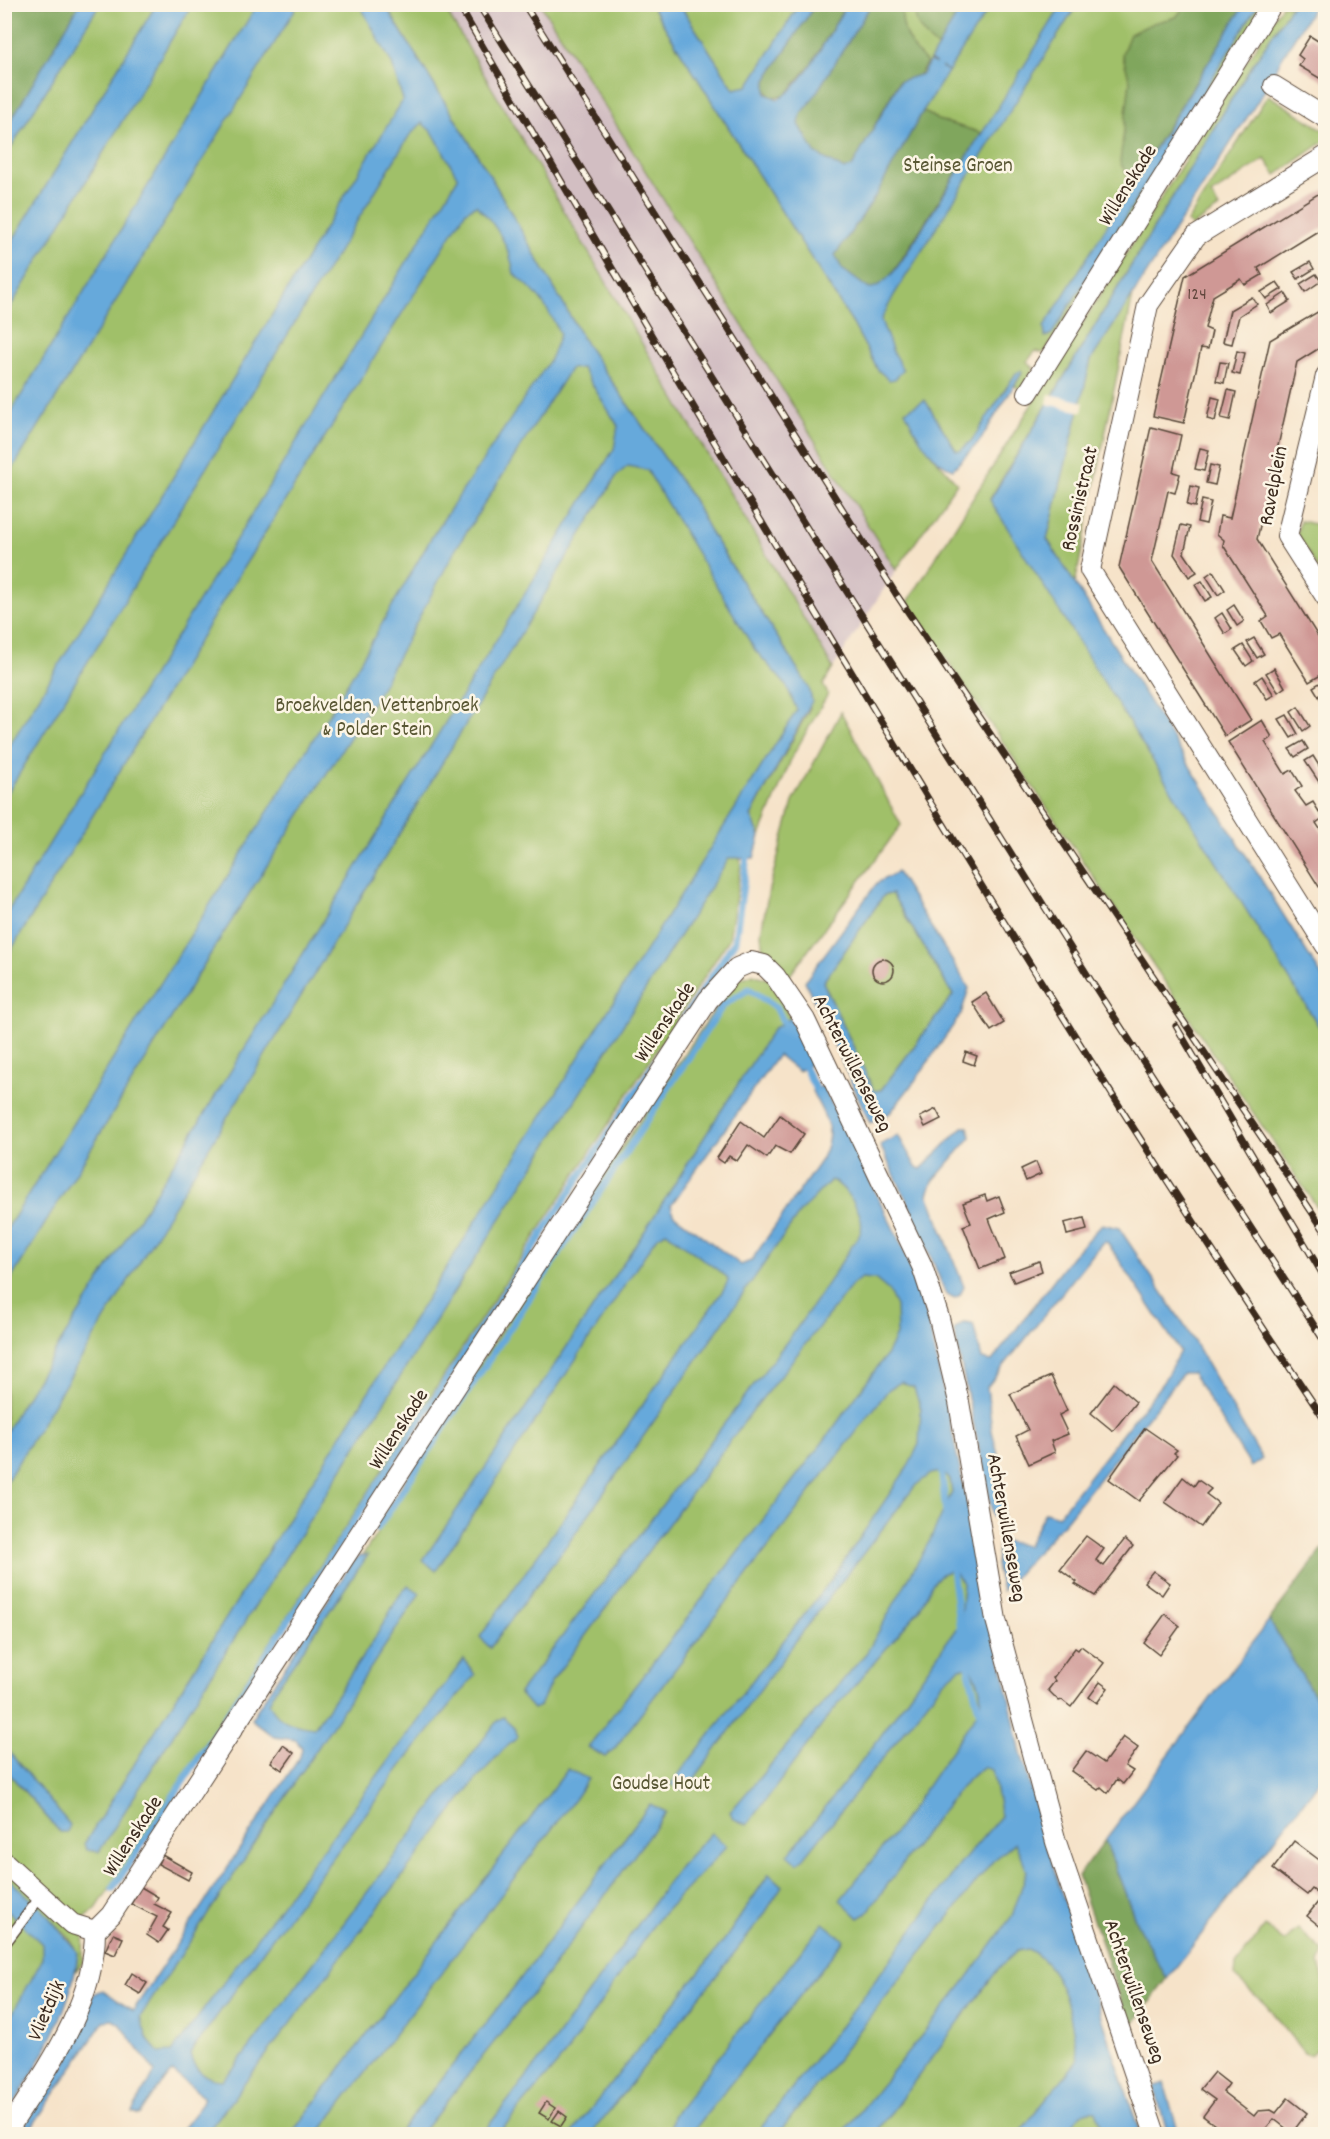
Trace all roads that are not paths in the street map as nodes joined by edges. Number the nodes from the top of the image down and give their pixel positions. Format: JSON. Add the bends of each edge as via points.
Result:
{"nodes":[{"id":1,"x":1272,"y":4,"type":"edge"},
{"id":2,"x":1274,"y":86,"type":"dead end"},
{"id":3,"x":1326,"y":118,"type":"edge"},
{"id":4,"x":1326,"y":156,"type":"edge"},
{"id":5,"x":1326,"y":376,"type":"edge"},
{"id":6,"x":1028,"y":393,"type":"dead end"},
{"id":7,"x":1326,"y":597,"type":"edge"},
{"id":8,"x":1326,"y":946,"type":"edge"},
{"id":9,"x":751,"y":962,"type":"joint"},
{"id":10,"x":4,"y":1862,"type":"edge"},
{"id":11,"x":38,"y":1899,"type":"junction"},
{"id":12,"x":94,"y":1931,"type":"junction"},
{"id":13,"x":4,"y":1945,"type":"edge"},
{"id":14,"x":5,"y":2134,"type":"edge"},
{"id":15,"x":1155,"y":2134,"type":"edge"}],
"edges":[{"from":1,"to":6,"type":"street","name":"Willenskade"},
{"from":2,"to":3,"type":"street"},
{"from":4,"to":8,"type":"street","name":"Rossinistraat","via":[[1196,236],[1148,305],[1090,570]]},
{"from":5,"to":7,"type":"street","name":"Ravelplein","via":[[1287,536]]},
{"from":9,"to":12,"type":"street","name":"Willenskade","via":[[737,968],[708,1000],[117,1906]]},
{"from":9,"to":15,"type":"street","name":"Achterwillenseweg","via":[[764,965],[775,976],[805,1020],[922,1266],[959,1402],[996,1620],[1056,1842]]},
{"from":10,"to":11,"type":"street"},
{"from":11,"to":12,"type":"street","via":[[72,1924]]},
{"from":11,"to":13,"type":"lane"},
{"from":12,"to":14,"type":"street","name":"Vlietdijk","via":[[95,1949],[84,1996],[62,2045]]}]}
